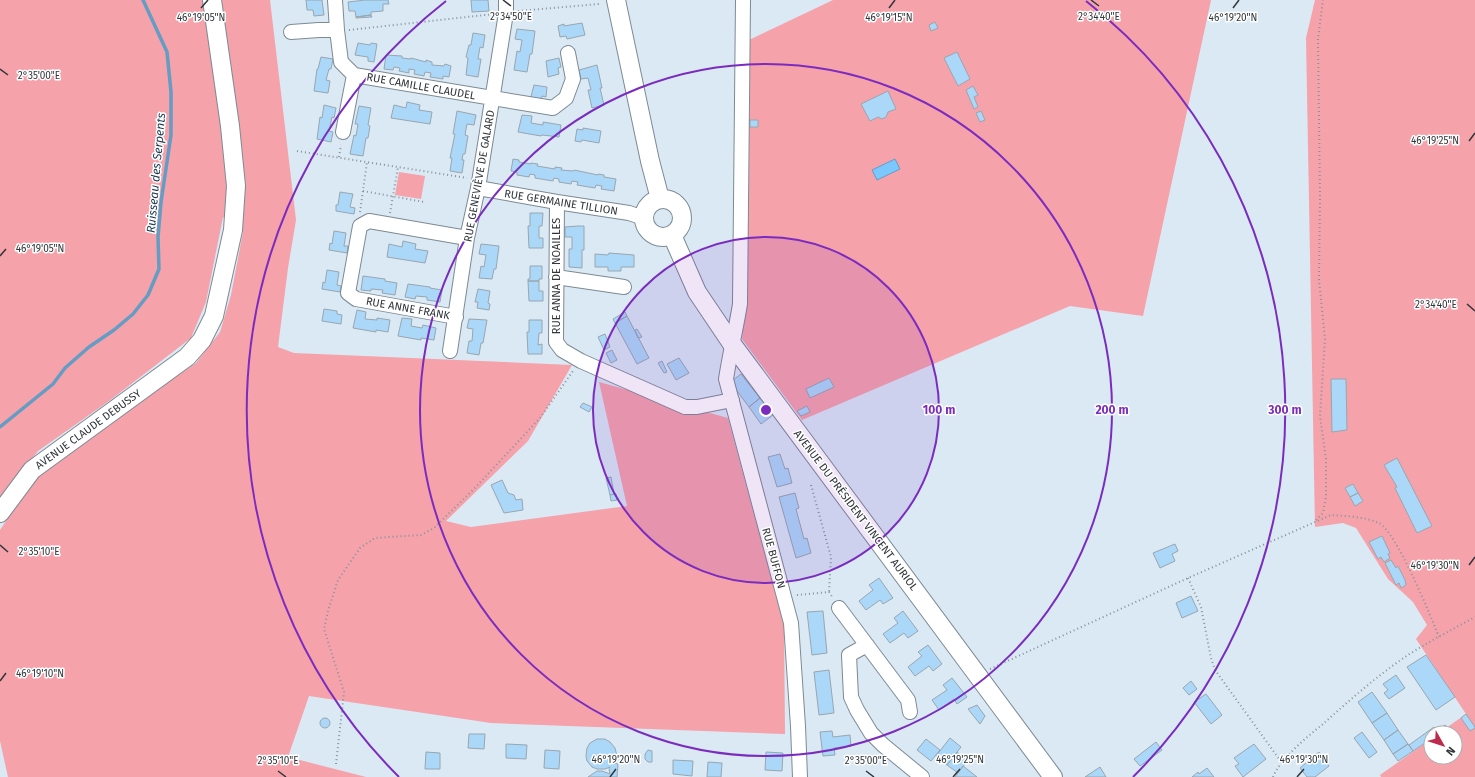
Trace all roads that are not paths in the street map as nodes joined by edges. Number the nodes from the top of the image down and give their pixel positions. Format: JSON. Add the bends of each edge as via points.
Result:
{"nodes":[{"id":1,"x":212,"y":0,"type":"edge"},
{"id":2,"x":335,"y":0,"type":"edge"},
{"id":3,"x":743,"y":0,"type":"edge"},
{"id":4,"x":607,"y":2,"type":"edge"},
{"id":5,"x":506,"y":6,"type":"edge"},
{"id":6,"x":337,"y":30,"type":"junction"},
{"id":7,"x":291,"y":32,"type":"dead end"},
{"id":8,"x":568,"y":53,"type":"dead end"},
{"id":9,"x":354,"y":75,"type":"junction"},
{"id":10,"x":493,"y":99,"type":"junction"},
{"id":11,"x":343,"y":132,"type":"dead end"},
{"id":12,"x":479,"y":184,"type":"junction"},
{"id":13,"x":660,"y":199,"type":"junction"},
{"id":14,"x":557,"y":202,"type":"junction"},
{"id":15,"x":644,"y":218,"type":"junction"},
{"id":16,"x":672,"y":236,"type":"junction"},
{"id":17,"x":468,"y":238,"type":"junction"},
{"id":18,"x":556,"y":277,"type":"junction"},
{"id":19,"x":624,"y":287,"type":"dead end"},
{"id":20,"x":456,"y":317,"type":"junction"},
{"id":21,"x":732,"y":344,"type":"junction"},
{"id":22,"x":450,"y":351,"type":"dead end"},
{"id":23,"x":732,"y":400,"type":"junction"},
{"id":24,"x":0,"y":513,"type":"edge"},
{"id":25,"x":840,"y":608,"type":"road end"},
{"id":26,"x":867,"y":645,"type":"junction"},
{"id":27,"x":910,"y":712,"type":"dead end"},
{"id":28,"x":800,"y":777,"type":"edge"},
{"id":29,"x":922,"y":777,"type":"edge"},
{"id":30,"x":1054,"y":777,"type":"edge"}],
"edges":[{"from":1,"to":24,"type":"main road","name":"AVENUE CLAUDE DEBUSSY","via":[[236,186],[233,230],[214,316],[202,340],[187,357],[32,470]]},
{"from":2,"to":6,"type":"street"},
{"from":3,"to":21,"type":"street","name":"RUE BUFFON","via":[[740,304]]},
{"from":4,"to":13,"type":"main road"},
{"from":5,"to":10,"type":"street","name":"RUE GENEVIÈVE DE GALARD"},
{"from":6,"to":7,"type":"street"},
{"from":6,"to":9,"type":"street","via":[[341,62]]},
{"from":8,"to":10,"type":"street","name":"RUE CAMILLE CLAUDEL","via":[[573,79],[566,98],[553,108]]},
{"from":9,"to":10,"type":"street","name":"RUE CAMILLE CLAUDEL"},
{"from":9,"to":11,"type":"street","name":"RUE CAMILLE CLAUDEL"},
{"from":10,"to":12,"type":"street","name":"RUE GENEVIÈVE DE GALARD"},
{"from":12,"to":14,"type":"street","name":"RUE GERMAINE TILLION"},
{"from":12,"to":17,"type":"street","name":"RUE GENEVIÈVE DE GALARD"},
{"from":13,"to":15,"type":"main road","via":[[647,208]]},
{"from":13,"to":16,"type":"main road","via":[[675,204],[681,212],[681,223]]},
{"from":14,"to":15,"type":"street","name":"RUE GERMAINE TILLION","via":[[629,213]]},
{"from":14,"to":18,"type":"street","name":"RUE ANNA DE NOAILLES"},
{"from":15,"to":16,"type":"main road","via":[[644,224],[650,233],[661,238]]},
{"from":16,"to":21,"type":"main road","name":"AVENUE DU PRÉSIDENT VINCENT AURIOL","via":[[697,292]]},
{"from":17,"to":20,"type":"street","name":"RUE GENEVIÈVE DE GALARD"},
{"from":17,"to":20,"type":"street","name":"RUE ANNE FRANK","via":[[369,221],[360,226],[348,294],[356,299]]},
{"from":18,"to":19,"type":"street"},
{"from":18,"to":23,"type":"street","name":"RUE ANNA DE NOAILLES","via":[[556,342],[562,350],[685,407]]},
{"from":20,"to":22,"type":"street","name":"RUE GENEVIÈVE DE GALARD"},
{"from":21,"to":23,"type":"street","name":"RUE BUFFON","via":[[726,379]]},
{"from":21,"to":30,"type":"main road","name":"AVENUE DU PRÉSIDENT VINCENT AURIOL"},
{"from":23,"to":28,"type":"street","name":"RUE BUFFON","via":[[791,623]]},
{"from":25,"to":26,"type":"street"},
{"from":26,"to":27,"type":"street","via":[[908,700]]},
{"from":26,"to":29,"type":"street","via":[[849,655],[851,697],[871,733]]}]}
